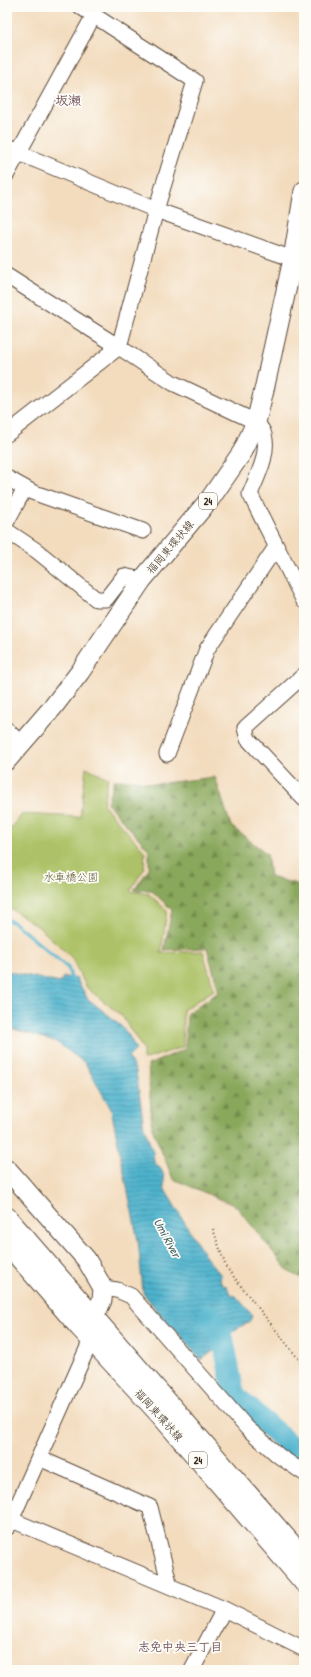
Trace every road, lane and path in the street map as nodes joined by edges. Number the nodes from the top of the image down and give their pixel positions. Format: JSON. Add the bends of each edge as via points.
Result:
{"nodes":[{"id":1,"x":81,"y":7,"type":"edge"},
{"id":2,"x":94,"y":15,"type":"junction"},
{"id":3,"x":13,"y":150,"type":"edge"},
{"id":4,"x":7,"y":174,"type":"edge"},
{"id":5,"x":304,"y":191,"type":"edge"},
{"id":6,"x":156,"y":210,"type":"junction"},
{"id":7,"x":302,"y":223,"type":"edge"},
{"id":8,"x":293,"y":259,"type":"junction"},
{"id":9,"x":7,"y":276,"type":"edge"},
{"id":10,"x":119,"y":347,"type":"junction"},
{"id":11,"x":256,"y":422,"type":"junction"},
{"id":12,"x":7,"y":434,"type":"edge"},
{"id":13,"x":7,"y":478,"type":"edge"},
{"id":14,"x":25,"y":488,"type":"junction"},
{"id":15,"x":7,"y":521,"type":"edge"},
{"id":16,"x":7,"y":531,"type":"edge"},
{"id":17,"x":143,"y":531,"type":"dead end"},
{"id":18,"x":276,"y":547,"type":"junction"},
{"id":19,"x":142,"y":580,"type":"junction"},
{"id":20,"x":303,"y":594,"type":"edge"},
{"id":21,"x":304,"y":675,"type":"edge"},
{"id":22,"x":7,"y":730,"type":"edge"},
{"id":23,"x":20,"y":743,"type":"junction"},
{"id":24,"x":167,"y":754,"type":"dead end"},
{"id":25,"x":7,"y":760,"type":"edge"},
{"id":26,"x":304,"y":799,"type":"edge"},
{"id":27,"x":7,"y":1169,"type":"edge"},
{"id":28,"x":7,"y":1217,"type":"edge"},
{"id":29,"x":213,"y":1229,"type":"dead end"},
{"id":30,"x":7,"y":1244,"type":"edge"},
{"id":31,"x":103,"y":1288,"type":"junction"},
{"id":32,"x":94,"y":1318,"type":"junction"},
{"id":33,"x":91,"y":1340,"type":"junction"},
{"id":34,"x":304,"y":1366,"type":"edge"},
{"id":35,"x":39,"y":1458,"type":"junction"},
{"id":36,"x":304,"y":1473,"type":"edge"},
{"id":37,"x":9,"y":1522,"type":"edge"},
{"id":38,"x":304,"y":1558,"type":"edge"},
{"id":39,"x":304,"y":1583,"type":"edge"},
{"id":40,"x":170,"y":1586,"type":"junction"},
{"id":41,"x":224,"y":1609,"type":"junction"},
{"id":42,"x":304,"y":1649,"type":"edge"},
{"id":43,"x":192,"y":1670,"type":"edge"}],
"edges":[{"from":1,"to":2,"type":"street"},
{"from":2,"to":3,"type":"street"},
{"from":2,"to":6,"type":"street","via":[[195,81]]},
{"from":3,"to":4,"type":"street"},
{"from":3,"to":6,"type":"street"},
{"from":5,"to":7,"type":"main road","name":"福岡東環状線","number":"24"},
{"from":6,"to":8,"type":"street"},
{"from":6,"to":10,"type":"street"},
{"from":7,"to":8,"type":"main road","name":"福岡東環状線","number":"24"},
{"from":8,"to":11,"type":"main road","name":"福岡東環状線","number":"24"},
{"from":9,"to":10,"type":"street"},
{"from":10,"to":11,"type":"street","via":[[173,383]]},
{"from":10,"to":12,"type":"street"},
{"from":11,"to":18,"type":"street","via":[[263,432],[265,447],[250,494]]},
{"from":11,"to":19,"type":"main road","name":"福岡東環状線","number":"24","via":[[243,451],[210,498]]},
{"from":13,"to":14,"type":"street"},
{"from":14,"to":15,"type":"street"},
{"from":14,"to":17,"type":"street"},
{"from":16,"to":19,"type":"street","via":[[37,551],[96,599],[106,599],[124,576]]},
{"from":18,"to":20,"type":"street"},
{"from":18,"to":24,"type":"street","via":[[207,649]]},
{"from":19,"to":23,"type":"main road","name":"福岡東環状線","number":"24","via":[[58,702]]},
{"from":21,"to":26,"type":"street","via":[[245,728],[248,739]]},
{"from":22,"to":23,"type":"street"},
{"from":23,"to":25,"type":"main road","name":"福岡東環状線","number":"24"},
{"from":27,"to":31,"type":"main road","via":[[86,1259]]},
{"from":28,"to":32,"type":"main road","name":"福岡東環状線","number":"24"},
{"from":29,"to":34,"type":"path","via":[[226,1267]]},
{"from":30,"to":33,"type":"main road","name":"福岡東環状線","number":"24"},
{"from":31,"to":32,"type":"main road","via":[[102,1300]]},
{"from":31,"to":36,"type":"street","via":[[131,1296],[247,1428],[279,1456]]},
{"from":32,"to":33,"type":"main road"},
{"from":32,"to":38,"type":"main road","name":"福岡東環状線","number":"24"},
{"from":33,"to":35,"type":"street"},
{"from":33,"to":39,"type":"main road","name":"福岡東環状線","number":"24","via":[[160,1415]]},
{"from":35,"to":37,"type":"street"},
{"from":35,"to":40,"type":"street","via":[[150,1507]]},
{"from":37,"to":40,"type":"street"},
{"from":40,"to":41,"type":"street"},
{"from":41,"to":42,"type":"street"},
{"from":41,"to":43,"type":"street"}]}
